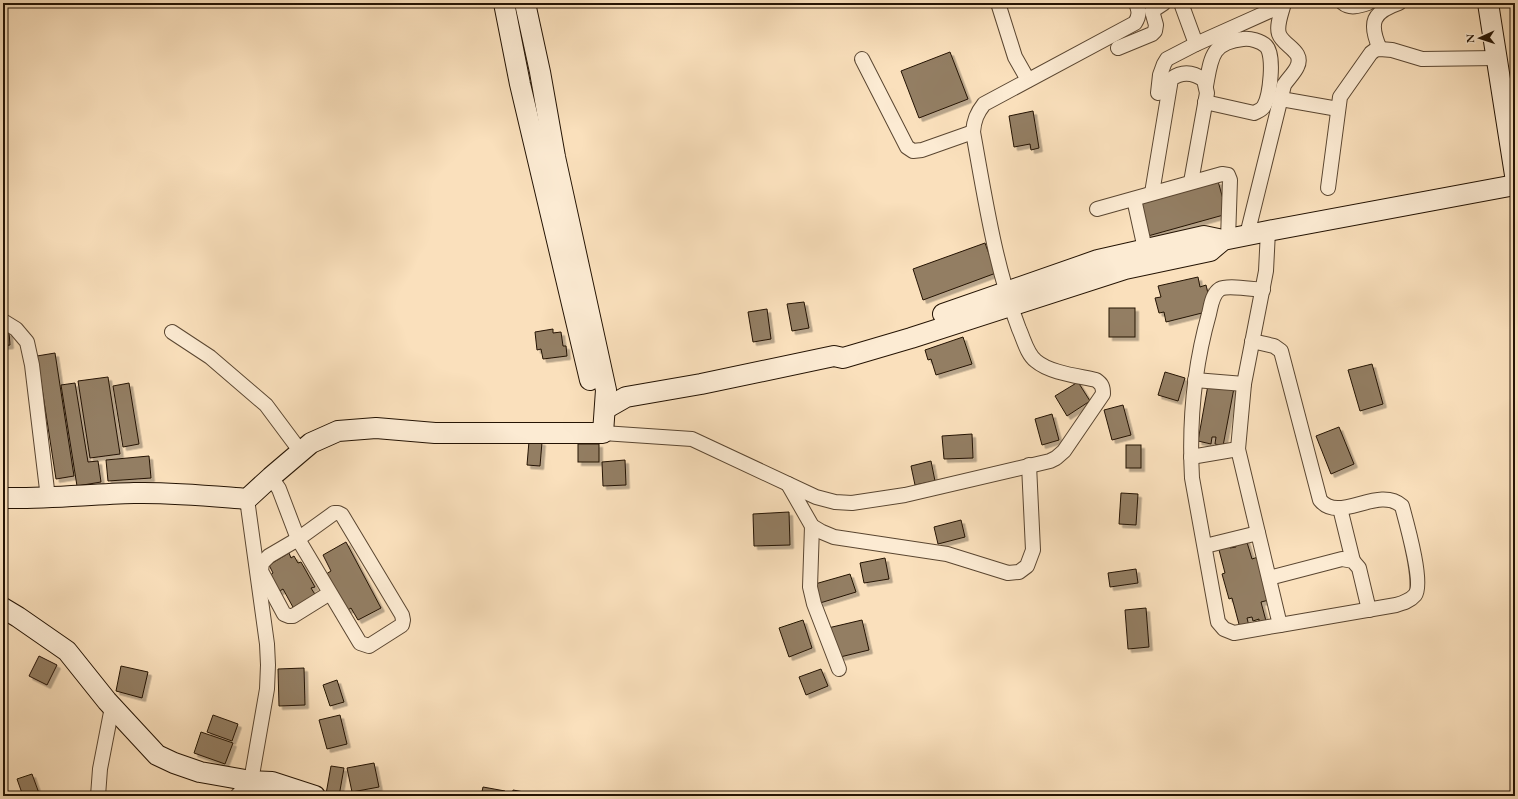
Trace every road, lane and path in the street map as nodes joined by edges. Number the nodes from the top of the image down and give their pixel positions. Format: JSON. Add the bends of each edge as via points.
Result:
{"nodes":[{"id":1,"x":504,"y":3,"type":"edge"},
{"id":2,"x":525,"y":3,"type":"edge"},
{"id":3,"x":998,"y":3,"type":"edge"},
{"id":4,"x":1136,"y":3,"type":"edge"},
{"id":5,"x":1164,"y":3,"type":"edge"},
{"id":6,"x":1181,"y":3,"type":"edge"},
{"id":7,"x":1342,"y":3,"type":"edge"},
{"id":8,"x":1368,"y":3,"type":"edge"},
{"id":9,"x":1400,"y":3,"type":"edge"},
{"id":10,"x":1488,"y":3,"type":"edge"},
{"id":11,"x":1284,"y":4,"type":"edge"},
{"id":12,"x":1196,"y":44,"type":"junction"},
{"id":13,"x":1118,"y":48,"type":"dead end"},
{"id":14,"x":1380,"y":49,"type":"junction"},
{"id":15,"x":1497,"y":58,"type":"junction"},
{"id":16,"x":862,"y":59,"type":"dead end"},
{"id":17,"x":1028,"y":80,"type":"junction"},
{"id":18,"x":1206,"y":86,"type":"junction"},
{"id":19,"x":1158,"y":93,"type":"dead end"},
{"id":20,"x":1281,"y":99,"type":"junction"},
{"id":21,"x":1205,"y":102,"type":"junction"},
{"id":22,"x":1338,"y":108,"type":"junction"},
{"id":23,"x":973,"y":132,"type":"junction"},
{"id":24,"x":1515,"y":175,"type":"edge"},
{"id":25,"x":1191,"y":182,"type":"junction"},
{"id":26,"x":1515,"y":185,"type":"edge"},
{"id":27,"x":1328,"y":188,"type":"dead end"},
{"id":28,"x":1152,"y":193,"type":"junction"},
{"id":29,"x":1134,"y":199,"type":"junction"},
{"id":30,"x":1097,"y":209,"type":"dead end"},
{"id":31,"x":1268,"y":230,"type":"junction"},
{"id":32,"x":1233,"y":238,"type":"junction"},
{"id":33,"x":1145,"y":249,"type":"junction"},
{"id":34,"x":1100,"y":268,"type":"junction"},
{"id":35,"x":1262,"y":290,"type":"junction"},
{"id":36,"x":1009,"y":298,"type":"junction"},
{"id":37,"x":3,"y":321,"type":"edge"},
{"id":38,"x":172,"y":332,"type":"dead end"},
{"id":39,"x":1252,"y":341,"type":"junction"},
{"id":40,"x":1195,"y":380,"type":"junction"},
{"id":41,"x":1244,"y":384,"type":"junction"},
{"id":42,"x":605,"y":409,"type":"junction"},
{"id":43,"x":603,"y":433,"type":"junction"},
{"id":44,"x":1238,"y":449,"type":"junction"},
{"id":45,"x":300,"y":452,"type":"junction"},
{"id":46,"x":1191,"y":457,"type":"junction"},
{"id":47,"x":1029,"y":465,"type":"junction"},
{"id":48,"x":271,"y":477,"type":"junction"},
{"id":49,"x":788,"y":484,"type":"junction"},
{"id":50,"x":3,"y":498,"type":"edge"},
{"id":51,"x":48,"y":498,"type":"junction"},
{"id":52,"x":247,"y":499,"type":"junction"},
{"id":53,"x":1340,"y":508,"type":"junction"},
{"id":54,"x":812,"y":526,"type":"junction"},
{"id":55,"x":1258,"y":532,"type":"junction"},
{"id":56,"x":298,"y":539,"type":"junction"},
{"id":57,"x":1204,"y":546,"type":"junction"},
{"id":58,"x":1353,"y":561,"type":"junction"},
{"id":59,"x":1269,"y":578,"type":"junction"},
{"id":60,"x":330,"y":593,"type":"junction"},
{"id":61,"x":3,"y":608,"type":"edge"},
{"id":62,"x":1369,"y":610,"type":"junction"},
{"id":63,"x":1280,"y":625,"type":"junction"},
{"id":64,"x":839,"y":669,"type":"dead end"},
{"id":65,"x":112,"y":707,"type":"junction"},
{"id":66,"x":250,"y":781,"type":"junction"},
{"id":67,"x":98,"y":796,"type":"edge"},
{"id":68,"x":237,"y":796,"type":"edge"},
{"id":69,"x":315,"y":796,"type":"edge"}],
"edges":[{"from":1,"to":42,"type":"street","via":[[520,84],[594,397]]},
{"from":2,"to":42,"type":"street","via":[[555,157],[606,390]]},
{"from":3,"to":17,"type":"street","via":[[1015,57]]},
{"from":4,"to":17,"type":"street","via":[[1139,11],[1135,23]]},
{"from":5,"to":13,"type":"street","via":[[1152,11],[1156,25],[1152,34]]},
{"from":6,"to":12,"type":"street"},
{"from":7,"to":8,"type":"street","via":[[1353,6]]},
{"from":9,"to":14,"type":"street","via":[[1379,12],[1375,18],[1374,28]]},
{"from":10,"to":15,"type":"street"},
{"from":11,"to":12,"type":"street"},
{"from":11,"to":20,"type":"street","via":[[1278,26],[1279,33],[1299,60],[1284,85]]},
{"from":12,"to":19,"type":"street","via":[[1167,59],[1160,75]]},
{"from":14,"to":15,"type":"street","via":[[1422,59]]},
{"from":14,"to":22,"type":"street","via":[[1371,54],[1340,97]]},
{"from":15,"to":24,"type":"street"},
{"from":16,"to":23,"type":"street","via":[[907,147],[913,151]]},
{"from":17,"to":23,"type":"street","via":[[984,104],[974,121]]},
{"from":18,"to":21,"type":"street"},
{"from":18,"to":21,"type":"street","via":[[1211,60],[1218,48],[1228,41],[1248,38],[1266,47],[1271,55],[1267,98],[1264,107],[1259,111],[1254,113]]},
{"from":18,"to":28,"type":"street","via":[[1204,80],[1192,74],[1184,73],[1171,79]]},
{"from":20,"to":22,"type":"street"},
{"from":20,"to":32,"type":"street"},
{"from":21,"to":25,"type":"street"},
{"from":22,"to":27,"type":"street"},
{"from":23,"to":36,"type":"street","via":[[991,231]]},
{"from":25,"to":28,"type":"street"},
{"from":25,"to":32,"type":"street","via":[[1228,174]]},
{"from":26,"to":31,"type":"street"},
{"from":28,"to":29,"type":"street"},
{"from":29,"to":30,"type":"street"},
{"from":29,"to":33,"type":"street"},
{"from":31,"to":32,"type":"street"},
{"from":31,"to":35,"type":"street","via":[[1266,271]]},
{"from":32,"to":33,"type":"street","via":[[1204,236]]},
{"from":32,"to":34,"type":"street","via":[[1210,251],[1125,269]]},
{"from":33,"to":34,"type":"street"},
{"from":34,"to":36,"type":"street"},
{"from":35,"to":39,"type":"street"},
{"from":35,"to":40,"type":"street","via":[[1221,288],[1215,294],[1202,339]]},
{"from":36,"to":42,"type":"street","via":[[909,332],[843,358],[834,356],[626,397]]},
{"from":36,"to":47,"type":"street","via":[[1028,352],[1035,361],[1045,368],[1096,380],[1103,388],[1103,394],[1064,451],[1056,458]]},
{"from":37,"to":51,"type":"street","via":[[16,329],[27,342]]},
{"from":38,"to":45,"type":"street","via":[[210,357],[266,406]]},
{"from":39,"to":41,"type":"street"},
{"from":39,"to":53,"type":"street","via":[[1274,346],[1281,351],[1320,500],[1325,506]]},
{"from":40,"to":41,"type":"street"},
{"from":40,"to":46,"type":"street"},
{"from":41,"to":44,"type":"street"},
{"from":42,"to":43,"type":"street"},
{"from":43,"to":45,"type":"street","via":[[435,434],[376,428],[338,431],[311,443]]},
{"from":43,"to":49,"type":"street","via":[[692,439]]},
{"from":44,"to":46,"type":"street"},
{"from":44,"to":55,"type":"street"},
{"from":45,"to":48,"type":"street"},
{"from":46,"to":57,"type":"street","via":[[1192,478]]},
{"from":47,"to":49,"type":"street","via":[[905,495],[852,503],[816,497]]},
{"from":47,"to":54,"type":"street","via":[[1033,550],[1027,566],[1019,572],[1008,573],[947,554],[834,536]]},
{"from":48,"to":52,"type":"street"},
{"from":48,"to":56,"type":"street","via":[[279,489]]},
{"from":49,"to":54,"type":"street"},
{"from":50,"to":51,"type":"street"},
{"from":51,"to":52,"type":"street","via":[[185,493]]},
{"from":52,"to":66,"type":"street","via":[[268,644],[267,689]]},
{"from":53,"to":58,"type":"street"},
{"from":53,"to":62,"type":"street","via":[[1375,500],[1397,502],[1402,506],[1417,571],[1416,594],[1408,601]]},
{"from":54,"to":64,"type":"street","via":[[810,587]]},
{"from":55,"to":57,"type":"street"},
{"from":55,"to":59,"type":"street"},
{"from":56,"to":60,"type":"street"},
{"from":56,"to":60,"type":"street","via":[[270,556],[262,564],[260,571],[284,614],[293,616]]},
{"from":56,"to":60,"type":"street","via":[[334,513],[342,515],[402,615],[402,625],[365,646],[360,643]]},
{"from":57,"to":63,"type":"street","via":[[1218,622],[1224,629],[1234,633]]},
{"from":58,"to":59,"type":"street","via":[[1342,559]]},
{"from":58,"to":62,"type":"street","via":[[1359,568]]},
{"from":59,"to":63,"type":"street"},
{"from":61,"to":65,"type":"street","via":[[67,651]]},
{"from":62,"to":63,"type":"street"},
{"from":65,"to":66,"type":"street","via":[[157,754],[200,772]]},
{"from":65,"to":67,"type":"street","via":[[100,768]]},
{"from":66,"to":68,"type":"street"},
{"from":66,"to":69,"type":"street","via":[[272,782]]}]}
